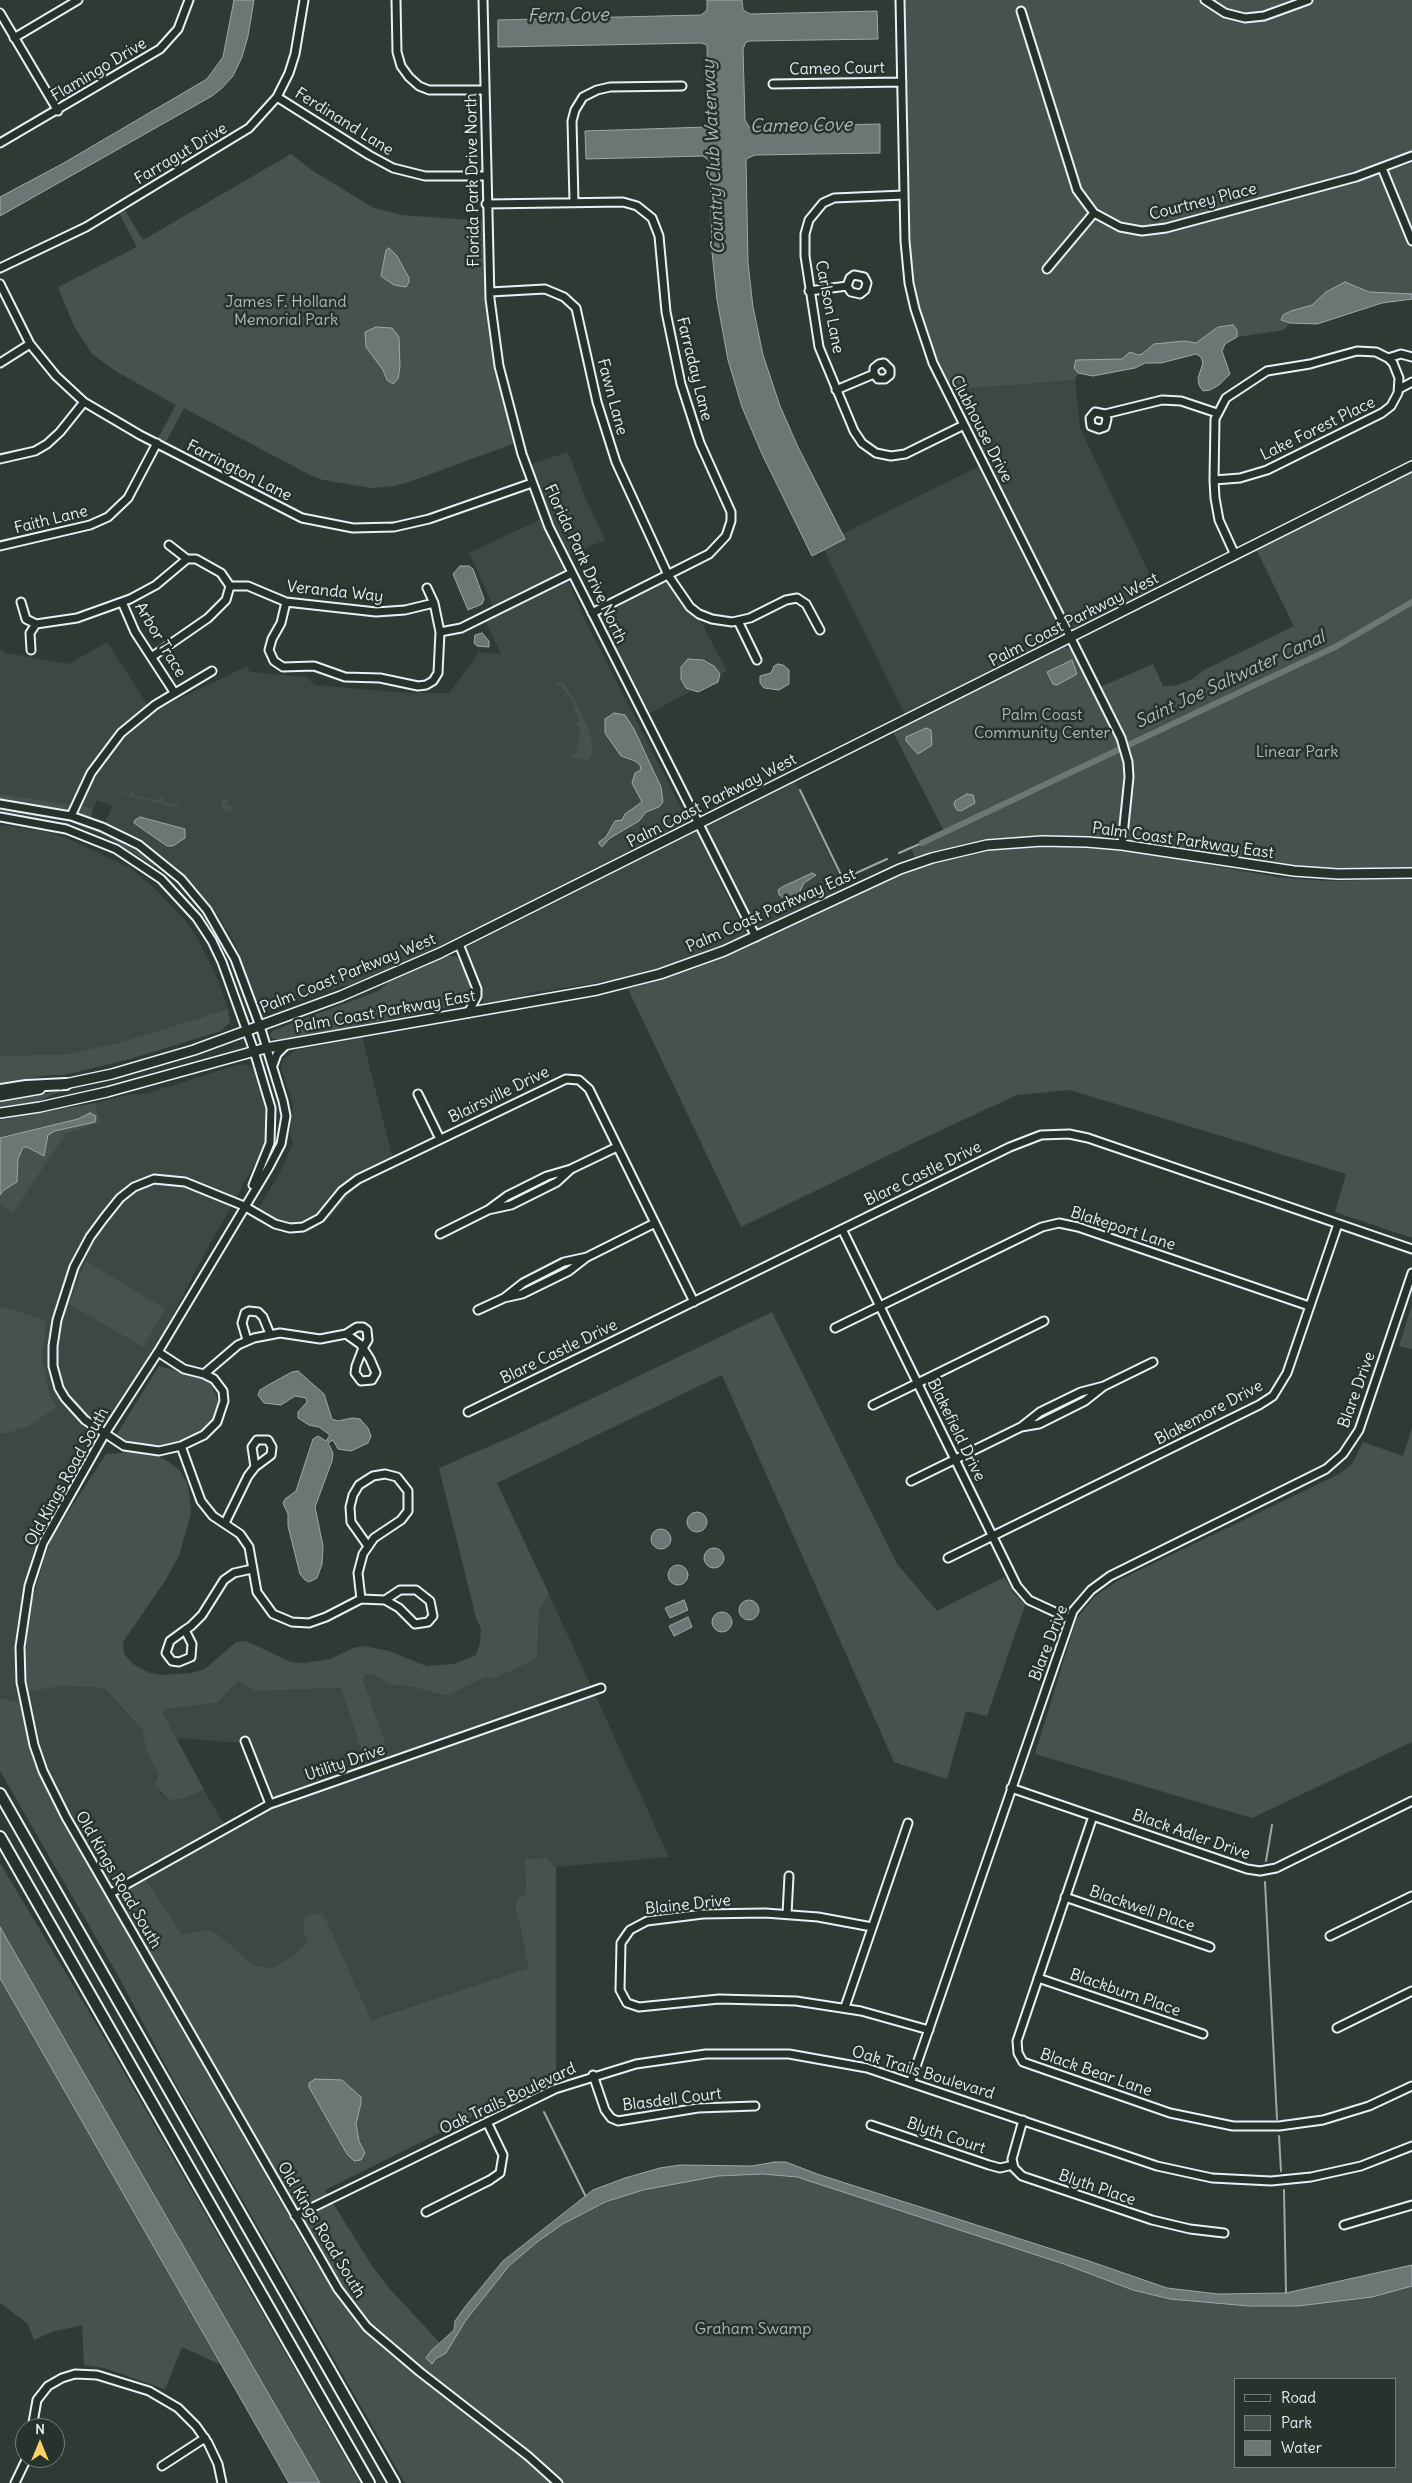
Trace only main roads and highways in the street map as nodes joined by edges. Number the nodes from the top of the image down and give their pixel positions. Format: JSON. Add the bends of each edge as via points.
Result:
{"nodes":[{"id":1,"x":1412,"y":466,"type":"edge"},
{"id":2,"x":1412,"y":873,"type":"edge"},
{"id":3,"x":66,"y":1084,"type":"junction"},
{"id":4,"x":0,"y":1090,"type":"edge"},
{"id":5,"x":0,"y":1096,"type":"edge"},
{"id":6,"x":0,"y":1113,"type":"edge"},
{"id":7,"x":0,"y":1794,"type":"edge"},
{"id":8,"x":0,"y":1837,"type":"edge"},
{"id":9,"x":370,"y":2483,"type":"edge"},
{"id":10,"x":394,"y":2483,"type":"edge"}],
"edges":[{"from":1,"to":3,"type":"main road","name":"Palm Coast Parkway West","via":[[460,944],[361,988],[194,1050]]},
{"from":2,"to":6,"type":"main road","name":"Palm Coast Parkway East","via":[[1294,871],[1122,845],[1042,840],[969,848],[900,869],[756,937],[654,976],[597,990],[266,1048],[106,1092]]},
{"from":3,"to":4,"type":"highway"},
{"from":3,"to":5,"type":"main road","name":"Palm Coast Parkway West"},
{"from":7,"to":10,"type":"highway"},
{"from":8,"to":9,"type":"highway"}]}
